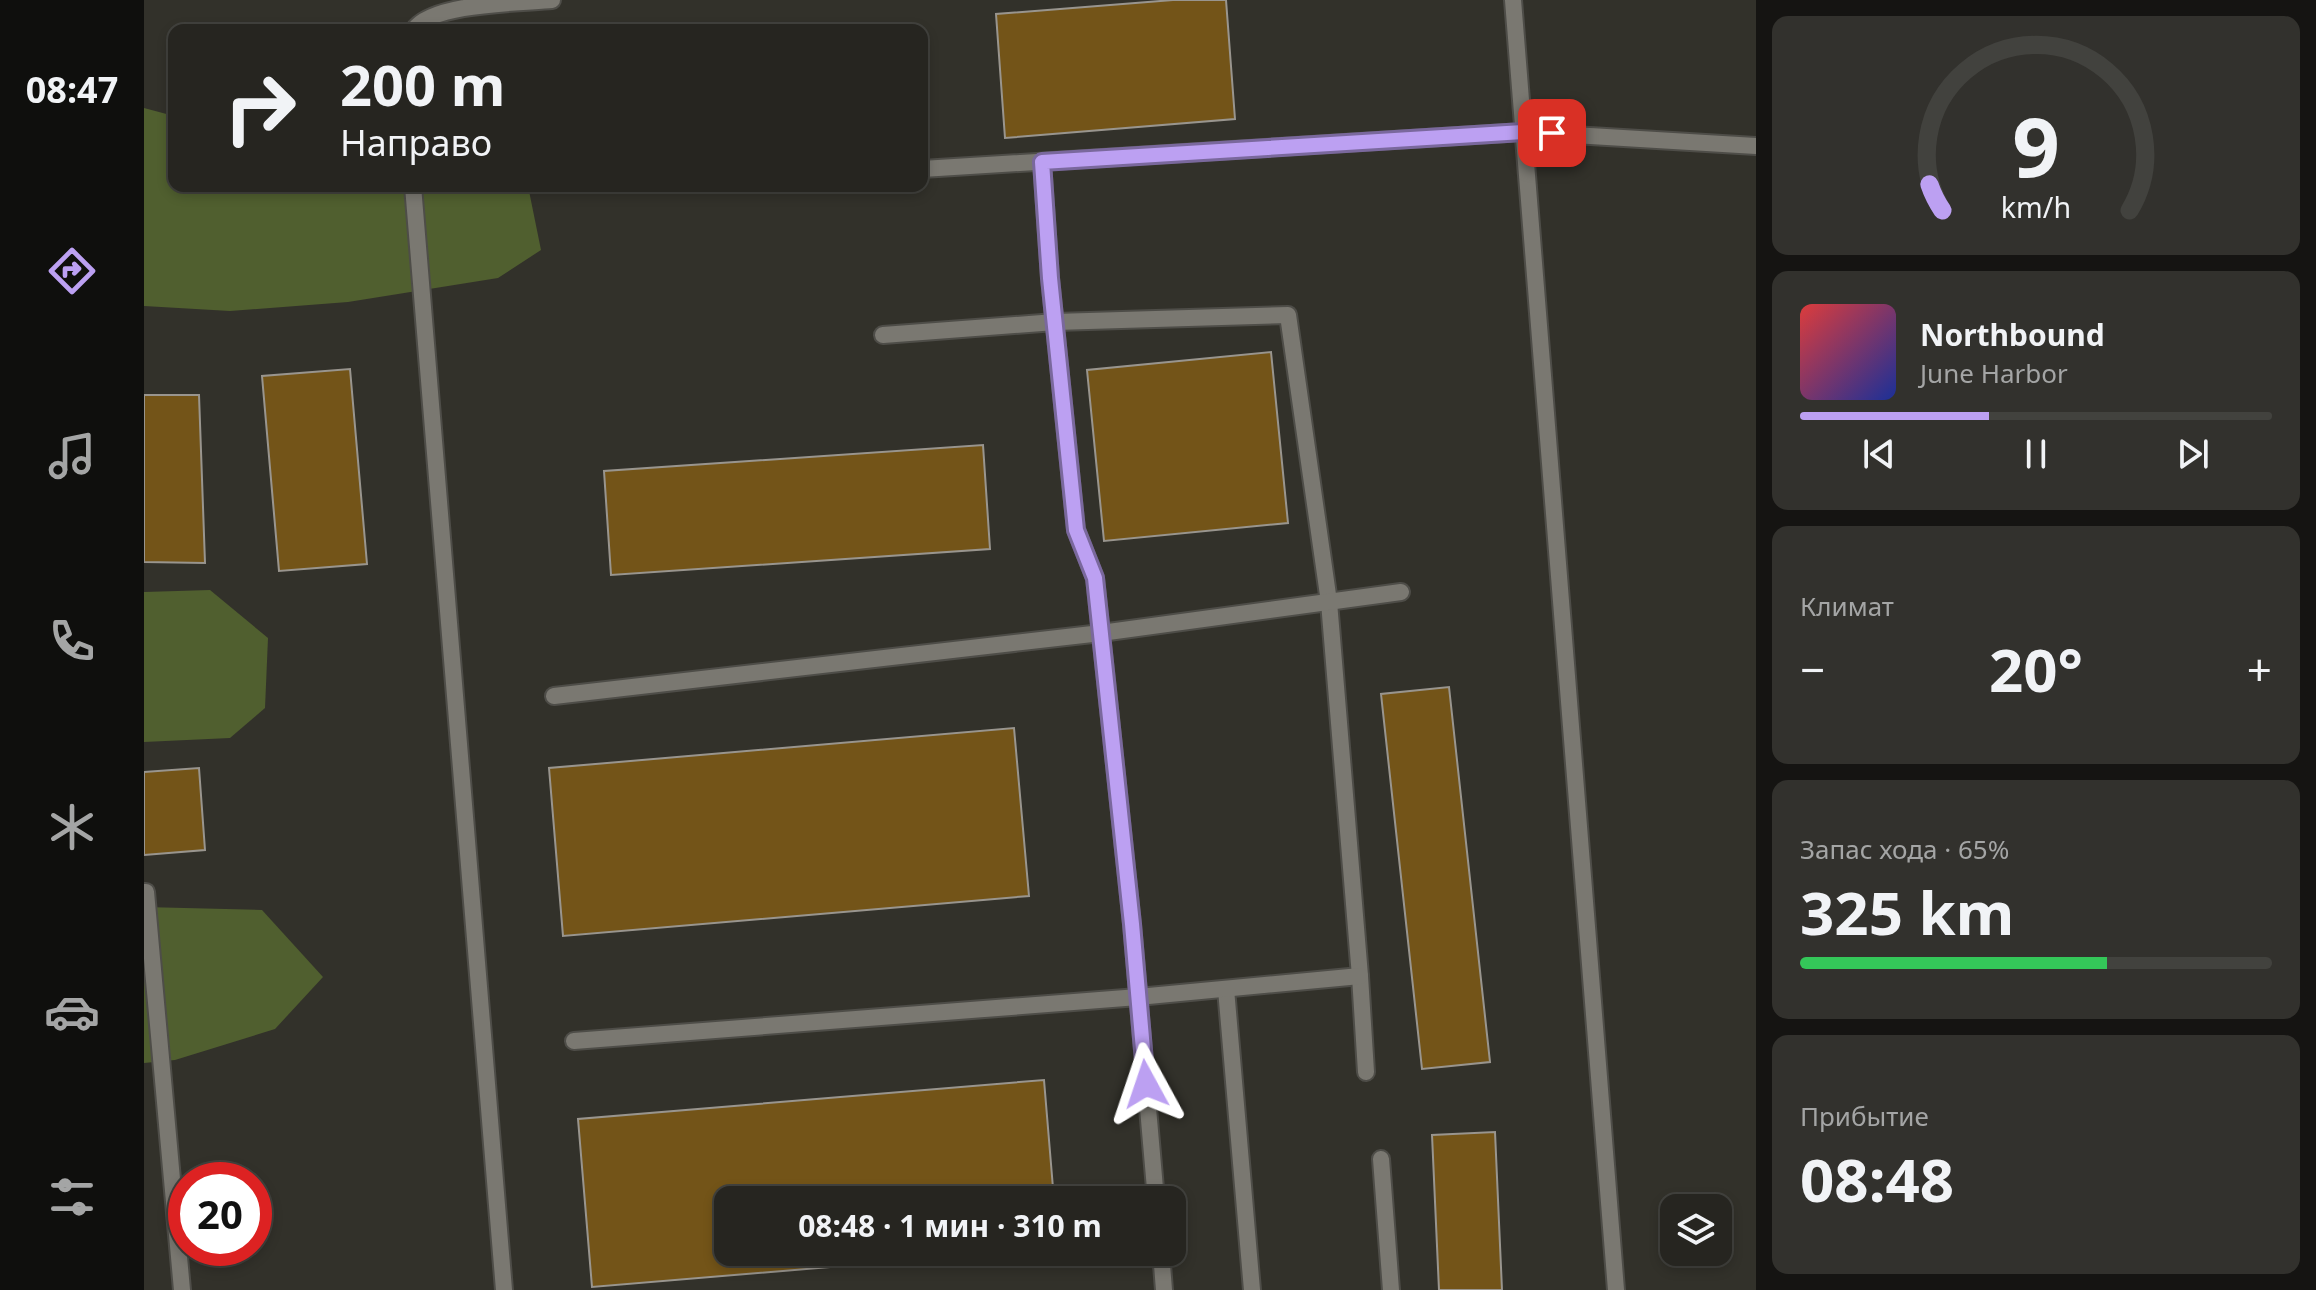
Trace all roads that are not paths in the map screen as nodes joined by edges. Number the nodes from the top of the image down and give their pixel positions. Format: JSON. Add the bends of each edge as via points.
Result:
{"nodes":[{"id":1,"x":552,"y":0,"type":"edge"},
{"id":2,"x":1513,"y":0,"type":"edge"},
{"id":3,"x":418,"y":24,"type":"edge"},
{"id":4,"x":1523,"y":132,"type":"junction"},
{"id":5,"x":1756,"y":146,"type":"edge"},
{"id":6,"x":1042,"y":162,"type":"junction"},
{"id":7,"x":928,"y":169,"type":"edge"},
{"id":8,"x":413,"y":192,"type":"edge"},
{"id":9,"x":1055,"y":322,"type":"junction"},
{"id":10,"x":883,"y":335,"type":"dead end"},
{"id":11,"x":1401,"y":592,"type":"dead end"},
{"id":12,"x":1329,"y":602,"type":"junction"},
{"id":13,"x":1101,"y":633,"type":"junction"},
{"id":14,"x":554,"y":696,"type":"dead end"},
{"id":15,"x":144,"y":892,"type":"edge"},
{"id":16,"x":1360,"y":976,"type":"junction"},
{"id":17,"x":1226,"y":989,"type":"junction"},
{"id":18,"x":1138,"y":997,"type":"junction"},
{"id":19,"x":574,"y":1041,"type":"dead end"},
{"id":20,"x":1366,"y":1072,"type":"dead end"},
{"id":21,"x":1381,"y":1159,"type":"dead end"},
{"id":22,"x":1155,"y":1186,"type":"edge"},
{"id":23,"x":1162,"y":1266,"type":"edge"},
{"id":24,"x":182,"y":1290,"type":"edge"},
{"id":25,"x":504,"y":1290,"type":"edge"},
{"id":26,"x":1164,"y":1290,"type":"edge"},
{"id":27,"x":1252,"y":1290,"type":"edge"},
{"id":28,"x":1391,"y":1290,"type":"edge"},
{"id":29,"x":1616,"y":1290,"type":"edge"}],
"edges":[{"from":1,"to":3,"type":"lane","via":[[449,9]]},
{"from":2,"to":4,"type":"lane"},
{"from":4,"to":5,"type":"lane"},
{"from":4,"to":6,"type":"lane"},
{"from":4,"to":29,"type":"lane"},
{"from":6,"to":7,"type":"lane"},
{"from":6,"to":9,"type":"lane"},
{"from":8,"to":25,"type":"lane"},
{"from":9,"to":10,"type":"lane"},
{"from":9,"to":12,"type":"lane","via":[[1288,315]]},
{"from":9,"to":13,"type":"lane","via":[[1076,530],[1095,578]]},
{"from":11,"to":12,"type":"lane"},
{"from":12,"to":13,"type":"lane"},
{"from":12,"to":16,"type":"lane"},
{"from":13,"to":14,"type":"lane"},
{"from":13,"to":18,"type":"lane"},
{"from":15,"to":24,"type":"lane"},
{"from":16,"to":17,"type":"lane"},
{"from":16,"to":20,"type":"lane"},
{"from":17,"to":18,"type":"lane"},
{"from":17,"to":27,"type":"lane"},
{"from":18,"to":19,"type":"lane"},
{"from":18,"to":22,"type":"lane"},
{"from":21,"to":28,"type":"lane"},
{"from":23,"to":26,"type":"lane"}]}
